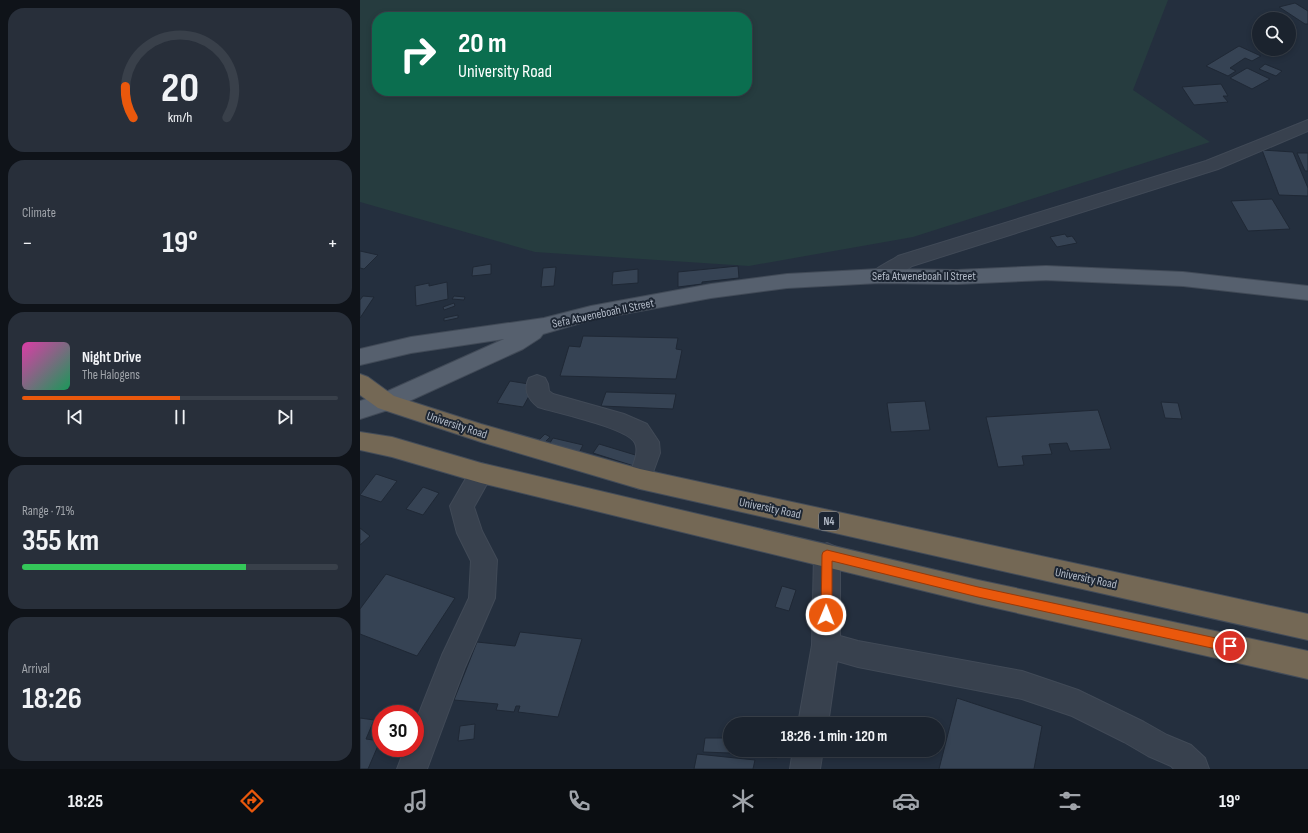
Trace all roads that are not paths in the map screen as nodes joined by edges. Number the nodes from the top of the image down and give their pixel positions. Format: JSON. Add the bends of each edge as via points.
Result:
{"nodes":[{"id":1,"x":1308,"y":125,"type":"edge"},
{"id":2,"x":879,"y":276,"type":"junction"},
{"id":3,"x":1308,"y":293,"type":"edge"},
{"id":4,"x":544,"y":326,"type":"junction"},
{"id":5,"x":360,"y":357,"type":"edge"},
{"id":6,"x":360,"y":383,"type":"edge"},
{"id":7,"x":537,"y":384,"type":"dead end"},
{"id":8,"x":386,"y":402,"type":"junction"},
{"id":9,"x":360,"y":410,"type":"edge"},
{"id":10,"x":360,"y":441,"type":"edge"},
{"id":11,"x":481,"y":473,"type":"junction"},
{"id":12,"x":640,"y":479,"type":"junction"},
{"id":13,"x":827,"y":555,"type":"junction"},
{"id":14,"x":1308,"y":627,"type":"edge"},
{"id":15,"x":826,"y":645,"type":"junction"},
{"id":16,"x":1308,"y":665,"type":"edge"},
{"id":17,"x":813,"y":717,"type":"edge"},
{"id":18,"x":807,"y":757,"type":"edge"},
{"id":19,"x":412,"y":769,"type":"edge"},
{"id":20,"x":805,"y":769,"type":"edge"},
{"id":21,"x":1194,"y":769,"type":"edge"}],
"edges":[{"from":1,"to":2,"type":"street","via":[[1212,165],[904,261]]},
{"from":2,"to":3,"type":"main road","name":"Sefa Atweneboah II Street","via":[[957,277],[1054,273],[1183,279]]},
{"from":2,"to":4,"type":"main road","name":"Sefa Atweneboah II Street","via":[[787,281],[711,291],[591,314]]},
{"from":4,"to":5,"type":"main road","name":"Sefa Atweneboah II Street","via":[[411,345]]},
{"from":4,"to":8,"type":"main road","name":"Sefa Atweneboah II Street","via":[[516,343]]},
{"from":6,"to":8,"type":"highway","name":"University Road","number":"N4"},
{"from":7,"to":12,"type":"street","via":[[538,395],[546,401],[624,423],[639,431],[647,442],[648,453]]},
{"from":8,"to":9,"type":"main road","name":"Sefa Atweneboah II Street"},
{"from":8,"to":12,"type":"highway","name":"University Road","number":"N4","via":[[481,433]]},
{"from":10,"to":11,"type":"highway","via":[[392,447]]},
{"from":11,"to":13,"type":"highway"},
{"from":11,"to":19,"type":"street","via":[[462,506],[470,533],[484,560],[482,598],[452,664]]},
{"from":12,"to":14,"type":"highway","name":"University Road","number":"N4"},
{"from":13,"to":15,"type":"street"},
{"from":13,"to":16,"type":"highway","via":[[978,592]]},
{"from":15,"to":17,"type":"street"},
{"from":15,"to":21,"type":"street","via":[[858,654],[1022,685],[1078,704],[1158,746],[1181,755]]},
{"from":18,"to":20,"type":"street"}]}
